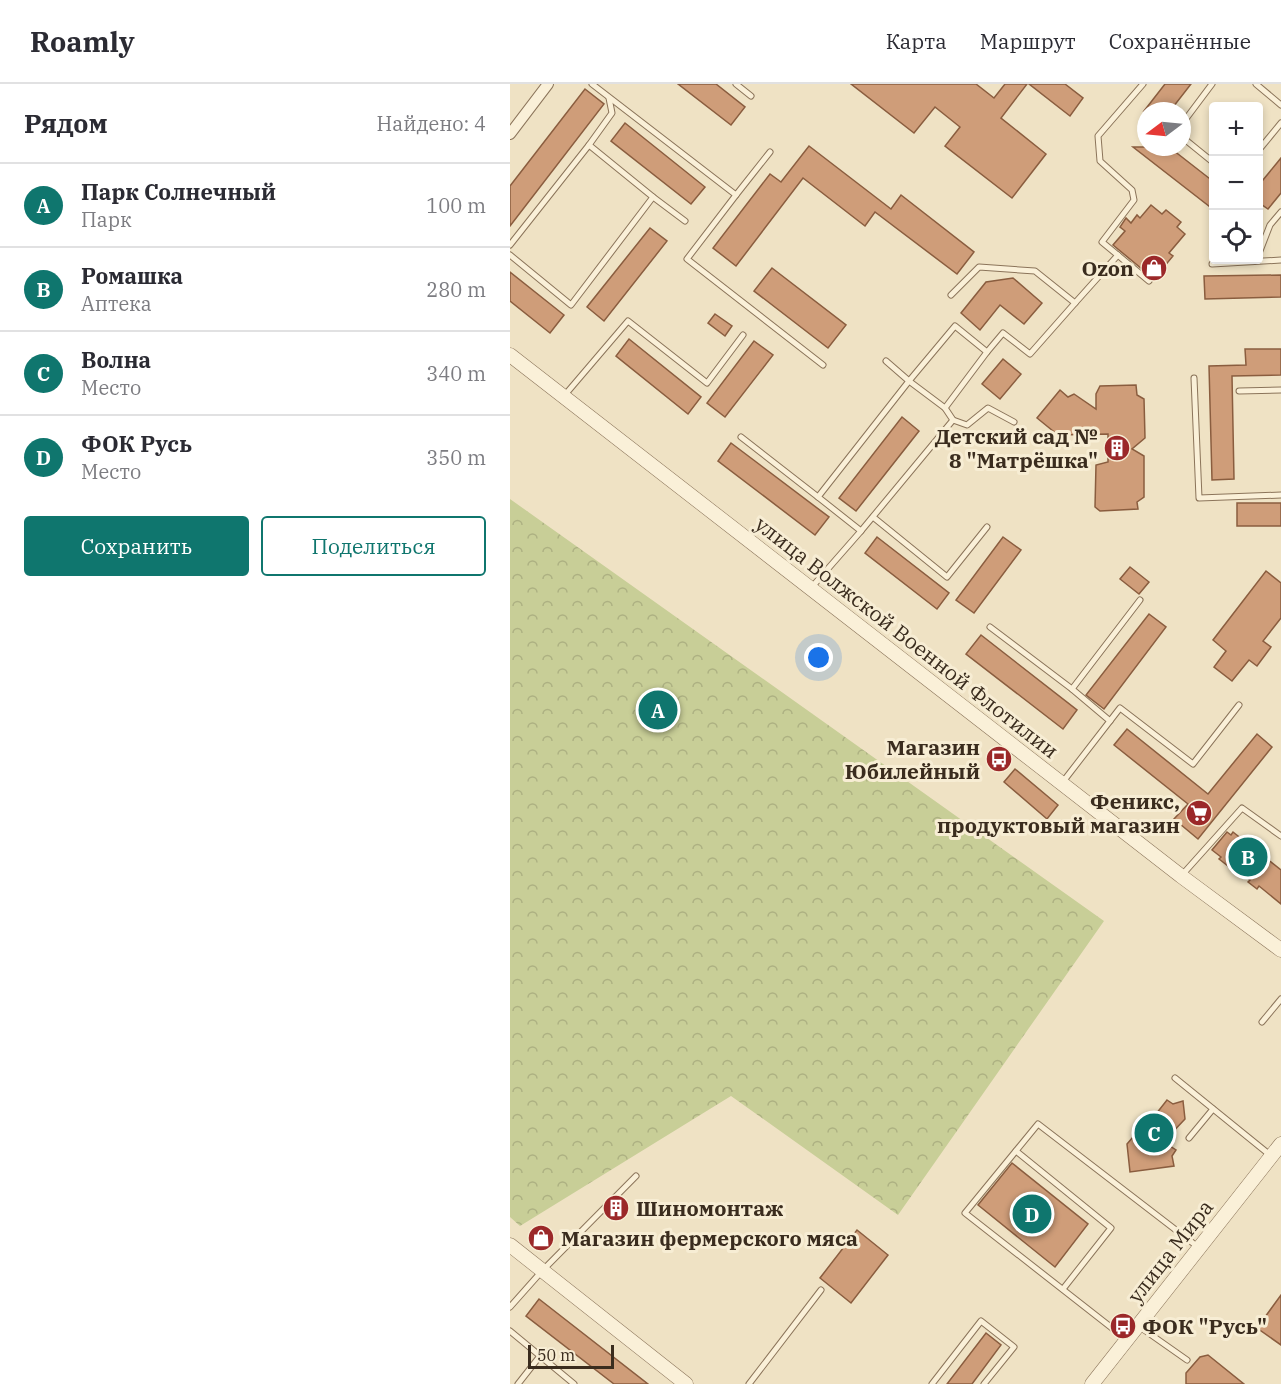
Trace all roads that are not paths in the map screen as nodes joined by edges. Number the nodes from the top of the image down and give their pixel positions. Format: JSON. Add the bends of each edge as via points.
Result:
{"nodes":[{"id":1,"x":548,"y":84,"type":"edge"},
{"id":2,"x":592,"y":84,"type":"edge"},
{"id":3,"x":736,"y":84,"type":"edge"},
{"id":4,"x":1143,"y":84,"type":"edge"},
{"id":5,"x":1212,"y":84,"type":"edge"},
{"id":6,"x":1256,"y":84,"type":"edge"},
{"id":7,"x":608,"y":96,"type":"junction"},
{"id":8,"x":751,"y":96,"type":"dead end"},
{"id":9,"x":1281,"y":105,"type":"edge"},
{"id":10,"x":1191,"y":112,"type":"edge"},
{"id":11,"x":1281,"y":123,"type":"edge"},
{"id":12,"x":510,"y":134,"type":"edge"},
{"id":13,"x":1191,"y":144,"type":"edge"},
{"id":14,"x":589,"y":145,"type":"junction"},
{"id":15,"x":1263,"y":145,"type":"edge"},
{"id":16,"x":770,"y":152,"type":"dead end"},
{"id":17,"x":1209,"y":159,"type":"edge"},
{"id":18,"x":736,"y":195,"type":"junction"},
{"id":19,"x":654,"y":197,"type":"junction"},
{"id":20,"x":1281,"y":212,"type":"edge"},
{"id":21,"x":685,"y":221,"type":"dead end"},
{"id":22,"x":1263,"y":243,"type":"edge"},
{"id":23,"x":510,"y":245,"type":"edge"},
{"id":24,"x":510,"y":255,"type":"edge"},
{"id":25,"x":1118,"y":255,"type":"junction"},
{"id":26,"x":1263,"y":259,"type":"edge"},
{"id":27,"x":1281,"y":260,"type":"edge"},
{"id":28,"x":1149,"y":280,"type":"dead end"},
{"id":29,"x":951,"y":295,"type":"dead end"},
{"id":30,"x":1075,"y":303,"type":"junction"},
{"id":31,"x":743,"y":335,"type":"dead end"},
{"id":32,"x":987,"y":352,"type":"junction"},
{"id":33,"x":510,"y":355,"type":"edge"},
{"id":34,"x":886,"y":361,"type":"dead end"},
{"id":35,"x":823,"y":365,"type":"dead end"},
{"id":36,"x":1194,"y":378,"type":"dead end"},
{"id":37,"x":909,"y":381,"type":"junction"},
{"id":38,"x":1281,"y":390,"type":"edge"},
{"id":39,"x":1239,"y":391,"type":"dead end"},
{"id":40,"x":564,"y":396,"type":"junction"},
{"id":41,"x":945,"y":408,"type":"junction"},
{"id":42,"x":953,"y":420,"type":"junction"},
{"id":43,"x":1014,"y":422,"type":"dead end"},
{"id":44,"x":741,"y":437,"type":"dead end"},
{"id":45,"x":1281,"y":495,"type":"edge"},
{"id":46,"x":818,"y":497,"type":"junction"},
{"id":47,"x":873,"y":517,"type":"junction"},
{"id":48,"x":987,"y":527,"type":"dead end"},
{"id":49,"x":861,"y":531,"type":"junction"},
{"id":50,"x":811,"y":588,"type":"junction"},
{"id":51,"x":1140,"y":600,"type":"dead end"},
{"id":52,"x":990,"y":627,"type":"dead end"},
{"id":53,"x":1072,"y":689,"type":"junction"},
{"id":54,"x":1239,"y":705,"type":"dead end"},
{"id":55,"x":1110,"y":721,"type":"junction"},
{"id":56,"x":1061,"y":784,"type":"junction"},
{"id":57,"x":1281,"y":836,"type":"edge"},
{"id":58,"x":1181,"y":876,"type":"junction"},
{"id":59,"x":1281,"y":950,"type":"edge"},
{"id":60,"x":1281,"y":999,"type":"edge"},
{"id":61,"x":1262,"y":1022,"type":"dead end"},
{"id":62,"x":1175,"y":1078,"type":"dead end"},
{"id":63,"x":1213,"y":1108,"type":"junction"},
{"id":64,"x":1189,"y":1138,"type":"dead end"},
{"id":65,"x":1281,"y":1144,"type":"edge"},
{"id":66,"x":1016,"y":1151,"type":"junction"},
{"id":67,"x":1271,"y":1156,"type":"junction"},
{"id":68,"x":636,"y":1176,"type":"dead end"},
{"id":69,"x":510,"y":1245,"type":"edge"},
{"id":70,"x":1199,"y":1248,"type":"junction"},
{"id":71,"x":542,"y":1271,"type":"junction"},
{"id":72,"x":1063,"y":1289,"type":"junction"},
{"id":73,"x":821,"y":1290,"type":"dead end"},
{"id":74,"x":510,"y":1308,"type":"edge"},
{"id":75,"x":1138,"y":1326,"type":"junction"},
{"id":76,"x":510,"y":1331,"type":"edge"},
{"id":77,"x":1127,"y":1340,"type":"junction"},
{"id":78,"x":540,"y":1356,"type":"junction"},
{"id":79,"x":1186,"y":1360,"type":"dead end"},
{"id":80,"x":518,"y":1384,"type":"edge"},
{"id":81,"x":574,"y":1384,"type":"edge"},
{"id":82,"x":686,"y":1384,"type":"edge"},
{"id":83,"x":749,"y":1384,"type":"edge"},
{"id":84,"x":932,"y":1384,"type":"edge"},
{"id":85,"x":984,"y":1384,"type":"edge"},
{"id":86,"x":1092,"y":1384,"type":"edge"}],
"edges":[{"from":1,"to":12,"type":"street"},
{"from":2,"to":7,"type":"lane"},
{"from":3,"to":8,"type":"lane"},
{"from":4,"to":25,"type":"lane","via":[[1098,136],[1100,161],[1132,189],[1134,200],[1102,242]]},
{"from":5,"to":10,"type":"lane"},
{"from":6,"to":9,"type":"lane"},
{"from":7,"to":14,"type":"lane","via":[[612,112]]},
{"from":7,"to":18,"type":"lane"},
{"from":11,"to":15,"type":"lane"},
{"from":13,"to":17,"type":"lane"},
{"from":14,"to":19,"type":"lane"},
{"from":14,"to":23,"type":"lane"},
{"from":16,"to":18,"type":"lane"},
{"from":18,"to":35,"type":"lane","via":[[687,259]]},
{"from":19,"to":21,"type":"lane"},
{"from":19,"to":24,"type":"lane","via":[[571,305]]},
{"from":20,"to":22,"type":"lane","via":[[1270,225]]},
{"from":25,"to":28,"type":"lane"},
{"from":25,"to":30,"type":"lane"},
{"from":26,"to":27,"type":"lane"},
{"from":29,"to":30,"type":"lane","via":[[979,267],[1035,271]]},
{"from":30,"to":32,"type":"lane","via":[[1030,354],[1003,333]]},
{"from":31,"to":40,"type":"lane","via":[[707,383],[628,321]]},
{"from":32,"to":37,"type":"lane","via":[[955,326]]},
{"from":32,"to":41,"type":"lane"},
{"from":33,"to":40,"type":"street","name":"улица Волжской Военной Флотилии"},
{"from":34,"to":37,"type":"lane"},
{"from":36,"to":45,"type":"lane","via":[[1199,498]]},
{"from":37,"to":41,"type":"lane"},
{"from":37,"to":46,"type":"lane"},
{"from":38,"to":39,"type":"lane"},
{"from":40,"to":50,"type":"street","name":"улица Волжской Военной Флотилии"},
{"from":41,"to":42,"type":"lane"},
{"from":42,"to":43,"type":"lane","via":[[967,425],[988,408]]},
{"from":42,"to":47,"type":"lane"},
{"from":44,"to":46,"type":"lane"},
{"from":46,"to":49,"type":"lane"},
{"from":47,"to":48,"type":"lane","via":[[947,577]]},
{"from":47,"to":49,"type":"lane"},
{"from":49,"to":50,"type":"lane"},
{"from":50,"to":56,"type":"street","name":"улица Волжской Военной Флотилии"},
{"from":51,"to":53,"type":"lane"},
{"from":52,"to":53,"type":"lane"},
{"from":53,"to":55,"type":"lane"},
{"from":54,"to":55,"type":"lane","via":[[1193,764],[1120,708]]},
{"from":55,"to":56,"type":"lane"},
{"from":56,"to":58,"type":"street","name":"улица Волжской Военной Флотилии"},
{"from":57,"to":58,"type":"lane","via":[[1242,808]]},
{"from":58,"to":59,"type":"street","name":"улица Волжской Военной Флотилии"},
{"from":60,"to":61,"type":"lane"},
{"from":62,"to":63,"type":"lane"},
{"from":63,"to":64,"type":"lane"},
{"from":63,"to":67,"type":"lane"},
{"from":65,"to":67,"type":"street","name":"улица Мира"},
{"from":66,"to":70,"type":"lane","via":[[1038,1124]]},
{"from":66,"to":72,"type":"lane","via":[[1111,1228]]},
{"from":66,"to":72,"type":"lane","via":[[965,1213]]},
{"from":67,"to":70,"type":"street","name":"улица Мира"},
{"from":68,"to":71,"type":"lane"},
{"from":69,"to":71,"type":"street"},
{"from":70,"to":75,"type":"street","name":"улица Мира"},
{"from":71,"to":74,"type":"lane"},
{"from":71,"to":82,"type":"street"},
{"from":72,"to":77,"type":"lane"},
{"from":73,"to":83,"type":"lane"},
{"from":75,"to":77,"type":"street","name":"улица Мира"},
{"from":75,"to":79,"type":"lane"},
{"from":76,"to":78,"type":"lane"},
{"from":77,"to":86,"type":"street","name":"улица Мира"},
{"from":78,"to":80,"type":"lane"},
{"from":78,"to":81,"type":"lane"},
{"from":84,"to":85,"type":"lane","via":[[981,1321],[1014,1347]]}]}
